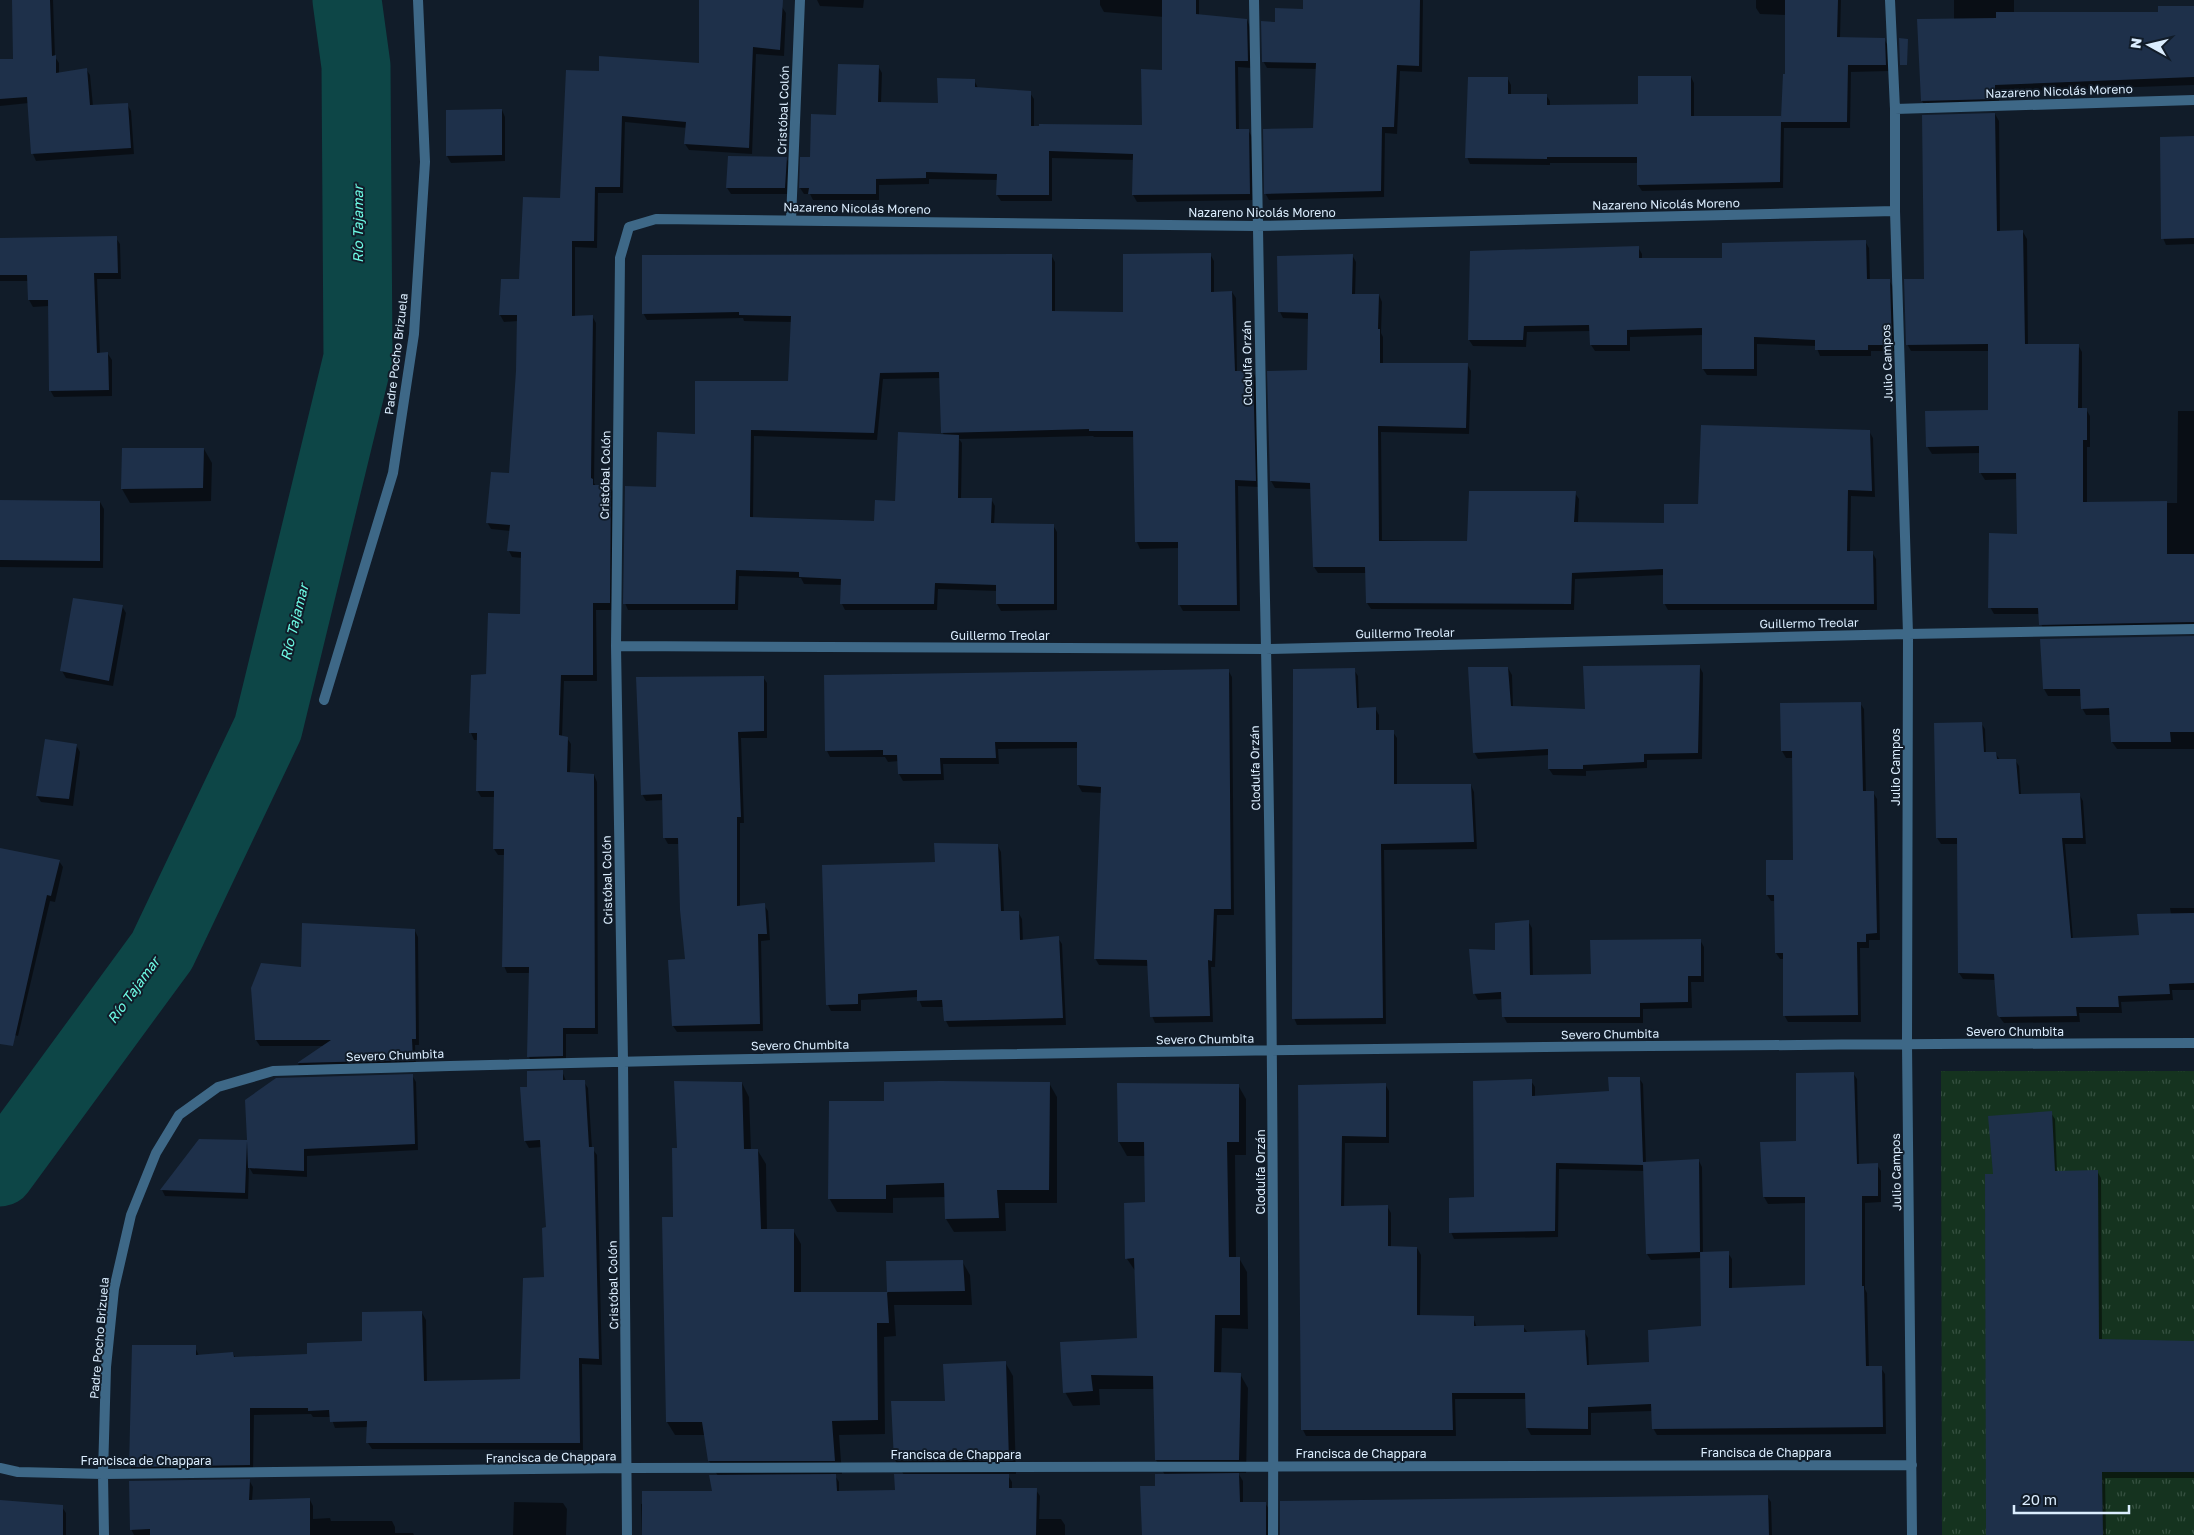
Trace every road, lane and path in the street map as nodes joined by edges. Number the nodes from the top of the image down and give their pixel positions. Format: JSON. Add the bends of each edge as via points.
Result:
{"nodes":[{"id":1,"x":418,"y":0,"type":"edge"},
{"id":2,"x":800,"y":0,"type":"edge"},
{"id":3,"x":1254,"y":0,"type":"edge"},
{"id":4,"x":1890,"y":0,"type":"edge"},
{"id":5,"x":2194,"y":100,"type":"edge"},
{"id":6,"x":1895,"y":109,"type":"junction"},
{"id":7,"x":1895,"y":211,"type":"junction"},
{"id":8,"x":791,"y":220,"type":"junction"},
{"id":9,"x":1256,"y":226,"type":"junction"},
{"id":10,"x":629,"y":227,"type":"joint"},
{"id":11,"x":2194,"y":629,"type":"edge"},
{"id":12,"x":1908,"y":634,"type":"junction"},
{"id":13,"x":616,"y":646,"type":"junction"},
{"id":14,"x":1266,"y":649,"type":"junction"},
{"id":15,"x":324,"y":700,"type":"dead end"},
{"id":16,"x":2194,"y":1043,"type":"edge"},
{"id":17,"x":1907,"y":1044,"type":"junction"},
{"id":18,"x":1272,"y":1050,"type":"junction"},
{"id":19,"x":623,"y":1061,"type":"junction"},
{"id":20,"x":218,"y":1087,"type":"joint"},
{"id":21,"x":1273,"y":1465,"type":"junction"},
{"id":22,"x":1912,"y":1465,"type":"junction"},
{"id":23,"x":0,"y":1468,"type":"edge"},
{"id":24,"x":627,"y":1468,"type":"junction"},
{"id":25,"x":103,"y":1474,"type":"junction"},
{"id":26,"x":104,"y":1535,"type":"edge"},
{"id":27,"x":627,"y":1535,"type":"edge"},
{"id":28,"x":1273,"y":1535,"type":"edge"},
{"id":29,"x":1912,"y":1535,"type":"edge"}],
"edges":[{"from":1,"to":15,"type":"street","name":"Padre Pocho Brizuela","via":[[425,162],[414,334],[393,473]]},
{"from":2,"to":8,"type":"street","name":"Cristóbal Colón"},
{"from":3,"to":9,"type":"street","name":"Clodulfa Orzán"},
{"from":4,"to":6,"type":"street","name":"Julio Campos"},
{"from":5,"to":6,"type":"street","name":"Nazareno Nicolás Moreno"},
{"from":6,"to":7,"type":"street","name":"Julio Campos"},
{"from":7,"to":9,"type":"street","name":"Nazareno Nicolás Moreno"},
{"from":7,"to":12,"type":"street","name":"Julio Campos"},
{"from":8,"to":9,"type":"street","name":"Nazareno Nicolás Moreno"},
{"from":8,"to":10,"type":"street","name":"Nazareno Nicolás Moreno","via":[[656,218]]},
{"from":9,"to":14,"type":"street","name":"Clodulfa Orzán"},
{"from":10,"to":13,"type":"street","name":"Cristóbal Colón","via":[[620,258]]},
{"from":11,"to":12,"type":"street","name":"Guillermo Treolar"},
{"from":12,"to":14,"type":"street","name":"Guillermo Treolar"},
{"from":12,"to":17,"type":"street","name":"Julio Campos"},
{"from":13,"to":14,"type":"street","name":"Guillermo Treolar"},
{"from":13,"to":19,"type":"street","name":"Cristóbal Colón"},
{"from":14,"to":18,"type":"street","name":"Clodulfa Orzán"},
{"from":16,"to":17,"type":"street","name":"Severo Chumbita"},
{"from":17,"to":18,"type":"street","name":"Severo Chumbita"},
{"from":17,"to":22,"type":"street","name":"Julio Campos"},
{"from":18,"to":19,"type":"street","name":"Severo Chumbita"},
{"from":18,"to":21,"type":"street","name":"Clodulfa Orzán"},
{"from":19,"to":20,"type":"street","name":"Severo Chumbita","via":[[273,1072]]},
{"from":19,"to":24,"type":"street","name":"Cristóbal Colón"},
{"from":20,"to":25,"type":"street","name":"Padre Pocho Brizuela","via":[[179,1115],[156,1153],[131,1216],[114,1289],[106,1367]]},
{"from":21,"to":22,"type":"street","name":"Francisca de Chappara"},
{"from":21,"to":24,"type":"street","name":"Francisca de Chappara"},
{"from":21,"to":28,"type":"street","name":"Clodulfa Orzán"},
{"from":22,"to":29,"type":"street","name":"Julio Campos"},
{"from":23,"to":25,"type":"street","name":"Francisca de Chappara","via":[[18,1472]]},
{"from":24,"to":25,"type":"street","name":"Francisca de Chappara"},
{"from":24,"to":27,"type":"street","name":"Cristóbal Colón"},
{"from":25,"to":26,"type":"street","name":"Padre Pocho Brizuela"}]}
